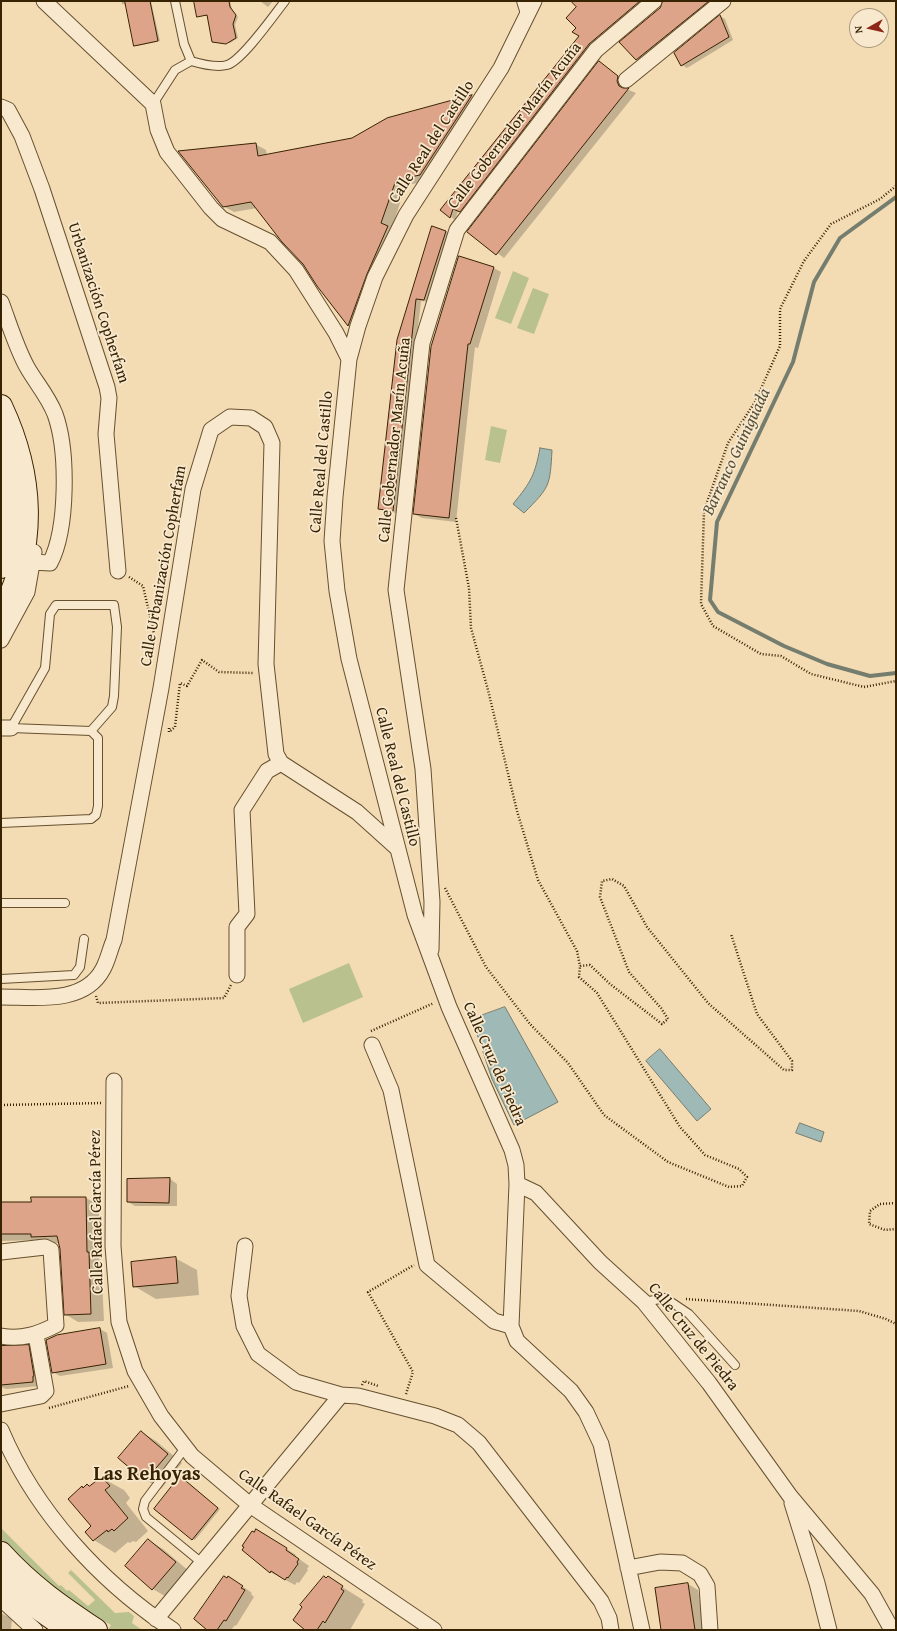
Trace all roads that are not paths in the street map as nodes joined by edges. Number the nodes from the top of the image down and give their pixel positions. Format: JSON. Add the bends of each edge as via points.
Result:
{"nodes":[{"id":1,"x":44,"y":1,"type":"edge"},
{"id":2,"x":175,"y":1,"type":"edge"},
{"id":3,"x":285,"y":1,"type":"edge"},
{"id":4,"x":521,"y":1,"type":"edge"},
{"id":5,"x":534,"y":1,"type":"edge"},
{"id":6,"x":654,"y":1,"type":"edge"},
{"id":7,"x":723,"y":1,"type":"edge"},
{"id":8,"x":527,"y":17,"type":"junction"},
{"id":9,"x":191,"y":61,"type":"junction"},
{"id":10,"x":626,"y":80,"type":"dead end"},
{"id":11,"x":153,"y":104,"type":"junction"},
{"id":12,"x":1,"y":107,"type":"edge"},
{"id":13,"x":1,"y":302,"type":"edge"},
{"id":14,"x":349,"y":358,"type":"junction"},
{"id":15,"x":1,"y":406,"type":"edge"},
{"id":16,"x":1,"y":446,"type":"edge"},
{"id":17,"x":22,"y":463,"type":"junction"},
{"id":18,"x":32,"y":562,"type":"junction"},
{"id":19,"x":1,"y":567,"type":"edge"},
{"id":20,"x":118,"y":571,"type":"road end"},
{"id":21,"x":1,"y":614,"type":"edge"},
{"id":22,"x":1,"y":640,"type":"edge"},
{"id":23,"x":6,"y":728,"type":"edge"},
{"id":24,"x":91,"y":731,"type":"junction"},
{"id":25,"x":281,"y":763,"type":"junction"},
{"id":26,"x":1,"y":823,"type":"edge"},
{"id":27,"x":397,"y":848,"type":"junction"},
{"id":28,"x":1,"y":903,"type":"edge"},
{"id":29,"x":65,"y":903,"type":"dead end"},
{"id":30,"x":84,"y":939,"type":"dead end"},
{"id":31,"x":430,"y":961,"type":"junction"},
{"id":32,"x":237,"y":975,"type":"road end"},
{"id":33,"x":1,"y":979,"type":"edge"},
{"id":34,"x":1,"y":997,"type":"edge"},
{"id":35,"x":372,"y":1045,"type":"road end"},
{"id":36,"x":114,"y":1081,"type":"dead end"},
{"id":37,"x":517,"y":1184,"type":"junction"},
{"id":38,"x":245,"y":1246,"type":"dead end"},
{"id":39,"x":1,"y":1252,"type":"edge"},
{"id":40,"x":644,"y":1302,"type":"junction"},
{"id":41,"x":511,"y":1326,"type":"junction"},
{"id":42,"x":36,"y":1335,"type":"junction"},
{"id":43,"x":1,"y":1336,"type":"edge"},
{"id":44,"x":735,"y":1365,"type":"dead end"},
{"id":45,"x":341,"y":1395,"type":"junction"},
{"id":46,"x":1,"y":1404,"type":"edge"},
{"id":47,"x":1,"y":1430,"type":"edge"},
{"id":48,"x":185,"y":1448,"type":"junction"},
{"id":49,"x":790,"y":1496,"type":"junction"},
{"id":50,"x":250,"y":1505,"type":"junction"},
{"id":51,"x":1,"y":1553,"type":"edge"},
{"id":52,"x":202,"y":1563,"type":"junction"},
{"id":53,"x":628,"y":1568,"type":"junction"},
{"id":54,"x":1,"y":1577,"type":"edge"},
{"id":55,"x":1,"y":1599,"type":"edge"},
{"id":56,"x":156,"y":1619,"type":"junction"},
{"id":57,"x":35,"y":1630,"type":"edge"},
{"id":58,"x":69,"y":1630,"type":"edge"},
{"id":59,"x":96,"y":1630,"type":"edge"},
{"id":60,"x":173,"y":1630,"type":"edge"},
{"id":61,"x":434,"y":1630,"type":"edge"},
{"id":62,"x":611,"y":1630,"type":"edge"},
{"id":63,"x":642,"y":1630,"type":"edge"},
{"id":64,"x":710,"y":1630,"type":"edge"},
{"id":65,"x":829,"y":1630,"type":"edge"},
{"id":66,"x":892,"y":1630,"type":"edge"}],
"edges":[{"from":1,"to":11,"type":"street"},
{"from":2,"to":9,"type":"lane","via":[[184,44]]},
{"from":3,"to":9,"type":"lane","via":[[238,58],[227,65]]},
{"from":4,"to":8,"type":"lane"},
{"from":5,"to":8,"type":"street","name":"Calle Real del Castillo"},
{"from":6,"to":31,"type":"street","name":"Calle Gobernador Marín Acuña","via":[[596,50],[456,230],[422,343],[396,590],[423,769],[432,902]]},
{"from":7,"to":10,"type":"street"},
{"from":8,"to":14,"type":"street","name":"Calle Real del Castillo","via":[[501,68],[406,215],[375,277]]},
{"from":9,"to":11,"type":"lane","via":[[175,70]]},
{"from":11,"to":14,"type":"street","via":[[158,130],[167,152],[222,219],[270,242],[296,270]]},
{"from":12,"to":20,"type":"street","name":"Urbanización Copherfam","via":[[8,110],[22,136],[107,387],[109,398],[106,434]]},
{"from":13,"to":18,"type":"street","via":[[26,366],[54,412],[60,431],[64,480],[60,536],[57,550],[50,562]]},
{"from":14,"to":27,"type":"street","name":"Calle Real del Castillo","via":[[332,541],[348,658]]},
{"from":15,"to":17,"type":"street","via":[[13,431]]},
{"from":16,"to":19,"type":"street","via":[[9,486],[9,527]]},
{"from":17,"to":18,"type":"street","via":[[35,482],[36,528]]},
{"from":17,"to":21,"type":"street","via":[[28,501],[26,534],[11,596]]},
{"from":18,"to":22,"type":"street","via":[[27,592]]},
{"from":23,"to":24,"type":"lane"},
{"from":23,"to":24,"type":"lane","via":[[45,668],[50,614],[56,605],[114,605],[117,626],[112,707]]},
{"from":24,"to":26,"type":"lane","via":[[98,738],[96,815],[91,819]]},
{"from":25,"to":27,"type":"street","via":[[357,812]]},
{"from":25,"to":32,"type":"street","via":[[267,771],[242,810],[246,914],[237,927]]},
{"from":25,"to":34,"type":"street","name":"Calle Urbanización Copherfam","via":[[276,754],[266,664],[272,443],[265,427],[251,418],[230,417],[211,430],[193,489],[161,688],[114,940],[102,970],[81,990],[69,996]]},
{"from":27,"to":31,"type":"street","name":"Calle Real del Castillo"},
{"from":28,"to":29,"type":"lane"},
{"from":30,"to":33,"type":"lane","via":[[80,967],[74,975]]},
{"from":31,"to":37,"type":"street","name":"Calle Cruz de Piedra","via":[[512,1150]]},
{"from":35,"to":41,"type":"street","via":[[391,1090],[426,1265],[494,1321]]},
{"from":36,"to":48,"type":"street","name":"Calle Rafael García Pérez","via":[[113,1246],[119,1322],[135,1371],[161,1416]]},
{"from":37,"to":40,"type":"street","name":"Calle Cruz de Piedra","via":[[536,1192],[600,1262]]},
{"from":37,"to":41,"type":"street","name":"Calle Cruz de Piedra"},
{"from":38,"to":45,"type":"street","via":[[239,1296],[244,1326],[258,1354],[296,1382]]},
{"from":39,"to":42,"type":"street","via":[[45,1247],[51,1250],[56,1325]]},
{"from":40,"to":44,"type":"lane","via":[[666,1298],[688,1314]]},
{"from":40,"to":49,"type":"street","name":"Calle Cruz de Piedra","via":[[709,1383]]},
{"from":41,"to":53,"type":"street","via":[[517,1341],[571,1391],[586,1412],[601,1444]]},
{"from":42,"to":43,"type":"street","via":[[10,1338]]},
{"from":42,"to":46,"type":"street","via":[[46,1391],[41,1396]]},
{"from":45,"to":50,"type":"street"},
{"from":45,"to":62,"type":"street","via":[[358,1396],[435,1416],[458,1426],[479,1442],[601,1601],[609,1618]]},
{"from":47,"to":56,"type":"street","via":[[12,1457],[53,1520],[100,1570]]},
{"from":48,"to":50,"type":"street","name":"Calle Rafael García Pérez"},
{"from":48,"to":52,"type":"lane","via":[[145,1501],[143,1510],[146,1517]]},
{"from":49,"to":65,"type":"street","via":[[818,1584]]},
{"from":49,"to":66,"type":"street","via":[[872,1594]]},
{"from":50,"to":52,"type":"street"},
{"from":50,"to":61,"type":"street","name":"Calle Rafael García Pérez"},
{"from":51,"to":59,"type":"street","via":[[31,1584]]},
{"from":52,"to":56,"type":"street"},
{"from":53,"to":63,"type":"street"},
{"from":53,"to":64,"type":"street","via":[[660,1562],[682,1563],[700,1574],[708,1586]]},
{"from":54,"to":58,"type":"street","via":[[19,1596]]},
{"from":55,"to":57,"type":"street"},
{"from":56,"to":60,"type":"street"}]}
